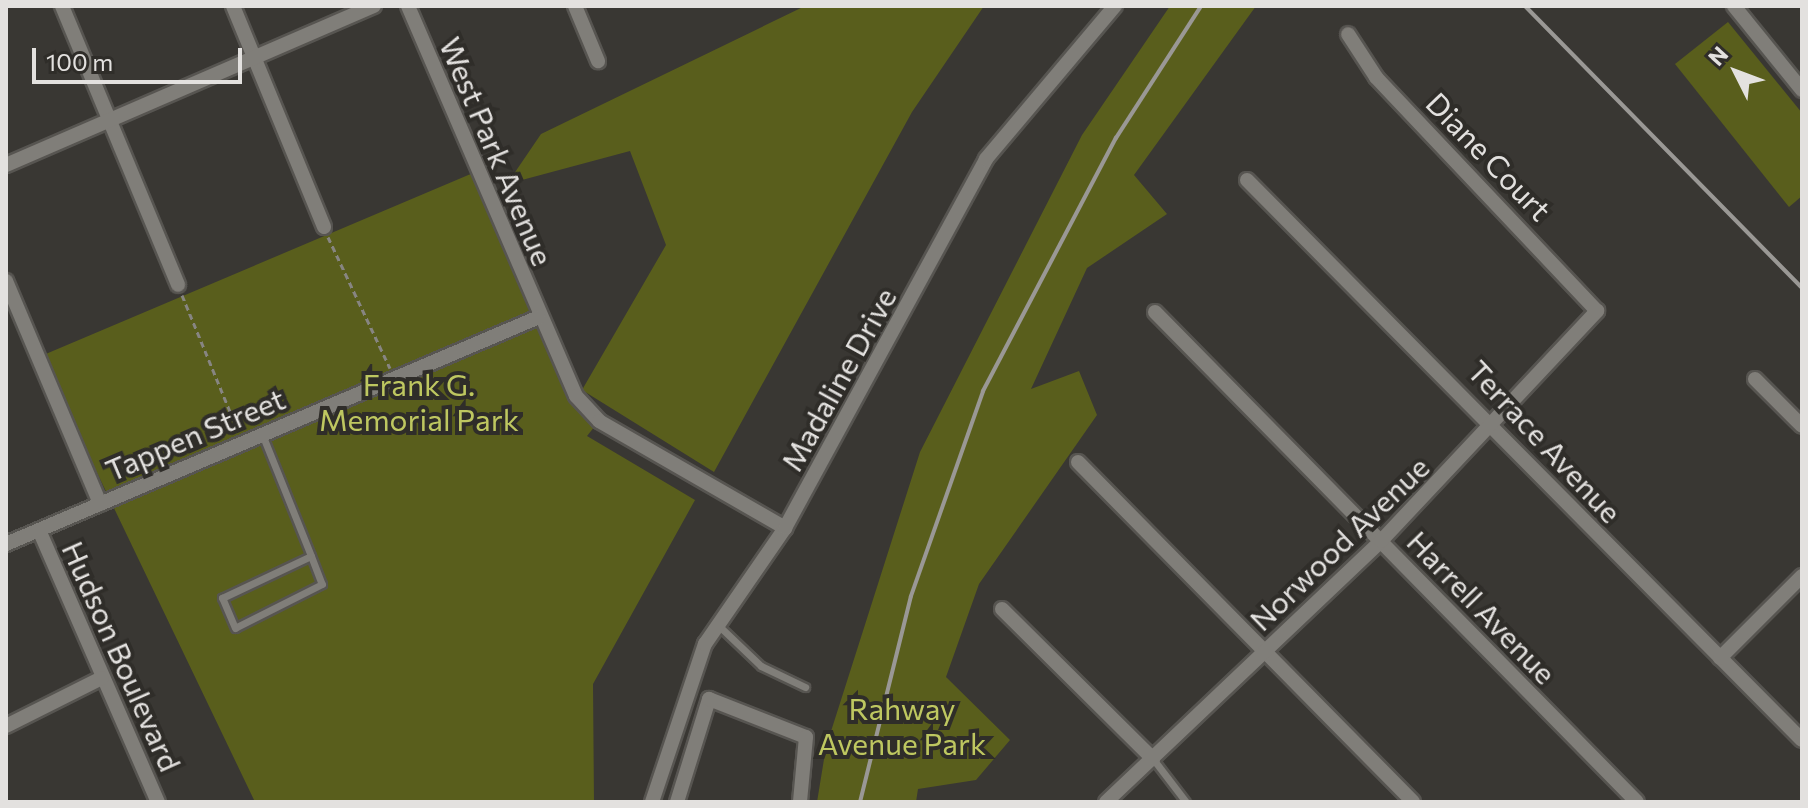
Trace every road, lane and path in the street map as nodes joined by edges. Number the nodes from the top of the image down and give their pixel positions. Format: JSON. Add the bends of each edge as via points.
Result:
{"nodes":[{"id":1,"x":62,"y":6,"type":"edge"},
{"id":2,"x":233,"y":6,"type":"edge"},
{"id":3,"x":374,"y":6,"type":"edge"},
{"id":4,"x":408,"y":6,"type":"edge"},
{"id":5,"x":575,"y":6,"type":"edge"},
{"id":6,"x":1115,"y":6,"type":"edge"},
{"id":7,"x":1734,"y":6,"type":"edge"},
{"id":8,"x":1348,"y":34,"type":"dead end"},
{"id":9,"x":254,"y":57,"type":"junction"},
{"id":10,"x":598,"y":61,"type":"dead end"},
{"id":11,"x":1802,"y":90,"type":"edge"},
{"id":12,"x":111,"y":120,"type":"junction"},
{"id":13,"x":6,"y":165,"type":"edge"},
{"id":14,"x":1247,"y":180,"type":"dead end"},
{"id":15,"x":324,"y":227,"type":"joint"},
{"id":16,"x":6,"y":281,"type":"edge"},
{"id":17,"x":178,"y":285,"type":"joint"},
{"id":18,"x":1597,"y":311,"type":"joint"},
{"id":19,"x":1155,"y":312,"type":"dead end"},
{"id":20,"x":539,"y":317,"type":"junction"},
{"id":21,"x":395,"y":376,"type":"junction"},
{"id":22,"x":1755,"y":379,"type":"dead end"},
{"id":23,"x":1496,"y":424,"type":"junction"},
{"id":24,"x":1802,"y":426,"type":"edge"},
{"id":25,"x":262,"y":434,"type":"junction"},
{"id":26,"x":243,"y":442,"type":"junction"},
{"id":27,"x":1078,"y":462,"type":"dead end"},
{"id":28,"x":100,"y":504,"type":"junction"},
{"id":29,"x":785,"y":528,"type":"junction"},
{"id":30,"x":39,"y":530,"type":"junction"},
{"id":31,"x":1381,"y":541,"type":"junction"},
{"id":32,"x":6,"y":544,"type":"edge"},
{"id":33,"x":311,"y":556,"type":"junction"},
{"id":34,"x":1802,"y":576,"type":"edge"},
{"id":35,"x":1002,"y":609,"type":"dead end"},
{"id":36,"x":718,"y":625,"type":"junction"},
{"id":37,"x":1264,"y":652,"type":"junction"},
{"id":38,"x":1720,"y":658,"type":"junction"},
{"id":39,"x":102,"y":678,"type":"junction"},
{"id":40,"x":805,"y":687,"type":"dead end"},
{"id":41,"x":6,"y":726,"type":"edge"},
{"id":42,"x":1802,"y":740,"type":"edge"},
{"id":43,"x":1153,"y":759,"type":"junction"},
{"id":44,"x":158,"y":802,"type":"edge"},
{"id":45,"x":652,"y":802,"type":"edge"},
{"id":46,"x":677,"y":802,"type":"edge"},
{"id":47,"x":800,"y":802,"type":"edge"},
{"id":48,"x":1106,"y":802,"type":"edge"},
{"id":49,"x":1186,"y":802,"type":"edge"},
{"id":50,"x":1413,"y":802,"type":"edge"},
{"id":51,"x":1637,"y":802,"type":"edge"}],
"edges":[{"from":1,"to":12,"type":"street"},
{"from":2,"to":9,"type":"street"},
{"from":3,"to":9,"type":"street"},
{"from":4,"to":20,"type":"street","name":"West Park Avenue"},
{"from":5,"to":10,"type":"street"},
{"from":6,"to":29,"type":"street","name":"Madaline Drive","via":[[986,159]]},
{"from":7,"to":11,"type":"street"},
{"from":8,"to":18,"type":"street","name":"Diane Court","via":[[1376,77]]},
{"from":9,"to":12,"type":"street"},
{"from":9,"to":15,"type":"street"},
{"from":12,"to":13,"type":"street"},
{"from":12,"to":17,"type":"street"},
{"from":14,"to":23,"type":"street","name":"Terrace Avenue"},
{"from":15,"to":21,"type":"path"},
{"from":16,"to":28,"type":"street"},
{"from":17,"to":26,"type":"path"},
{"from":18,"to":23,"type":"street","name":"Norwood Avenue"},
{"from":19,"to":31,"type":"street","name":"Harrell Avenue"},
{"from":20,"to":21,"type":"street","name":"Tappen Street"},
{"from":20,"to":29,"type":"street","name":"West Park Avenue","via":[[569,385],[599,421]]},
{"from":21,"to":25,"type":"street","name":"Tappen Street"},
{"from":22,"to":24,"type":"street"},
{"from":23,"to":31,"type":"street","name":"Norwood Avenue"},
{"from":23,"to":38,"type":"street","name":"Terrace Avenue"},
{"from":25,"to":26,"type":"street","name":"Tappen Street"},
{"from":25,"to":33,"type":"lane"},
{"from":26,"to":28,"type":"street","name":"Tappen Street"},
{"from":27,"to":37,"type":"street"},
{"from":28,"to":30,"type":"street","name":"Tappen Street"},
{"from":29,"to":36,"type":"street","name":"Madaline Drive"},
{"from":30,"to":32,"type":"street","name":"Tappen Street"},
{"from":30,"to":39,"type":"street","name":"Hudson Boulevard"},
{"from":31,"to":37,"type":"street","name":"Norwood Avenue"},
{"from":31,"to":51,"type":"street","name":"Harrell Avenue"},
{"from":33,"to":33,"type":"lane","via":[[322,584],[235,628],[222,598]]},
{"from":34,"to":38,"type":"street"},
{"from":35,"to":43,"type":"street"},
{"from":36,"to":40,"type":"lane","via":[[761,666]]},
{"from":36,"to":45,"type":"street","name":"Madaline Drive","via":[[705,644]]},
{"from":37,"to":43,"type":"street","name":"Norwood Avenue"},
{"from":37,"to":50,"type":"street"},
{"from":38,"to":42,"type":"street","name":"Terrace Avenue"},
{"from":39,"to":41,"type":"street","via":[[29,708]]},
{"from":39,"to":44,"type":"street","name":"Hudson Boulevard"},
{"from":43,"to":48,"type":"street","name":"Norwood Avenue"},
{"from":43,"to":49,"type":"lane"},
{"from":46,"to":47,"type":"street","via":[[709,699],[806,737]]}]}
